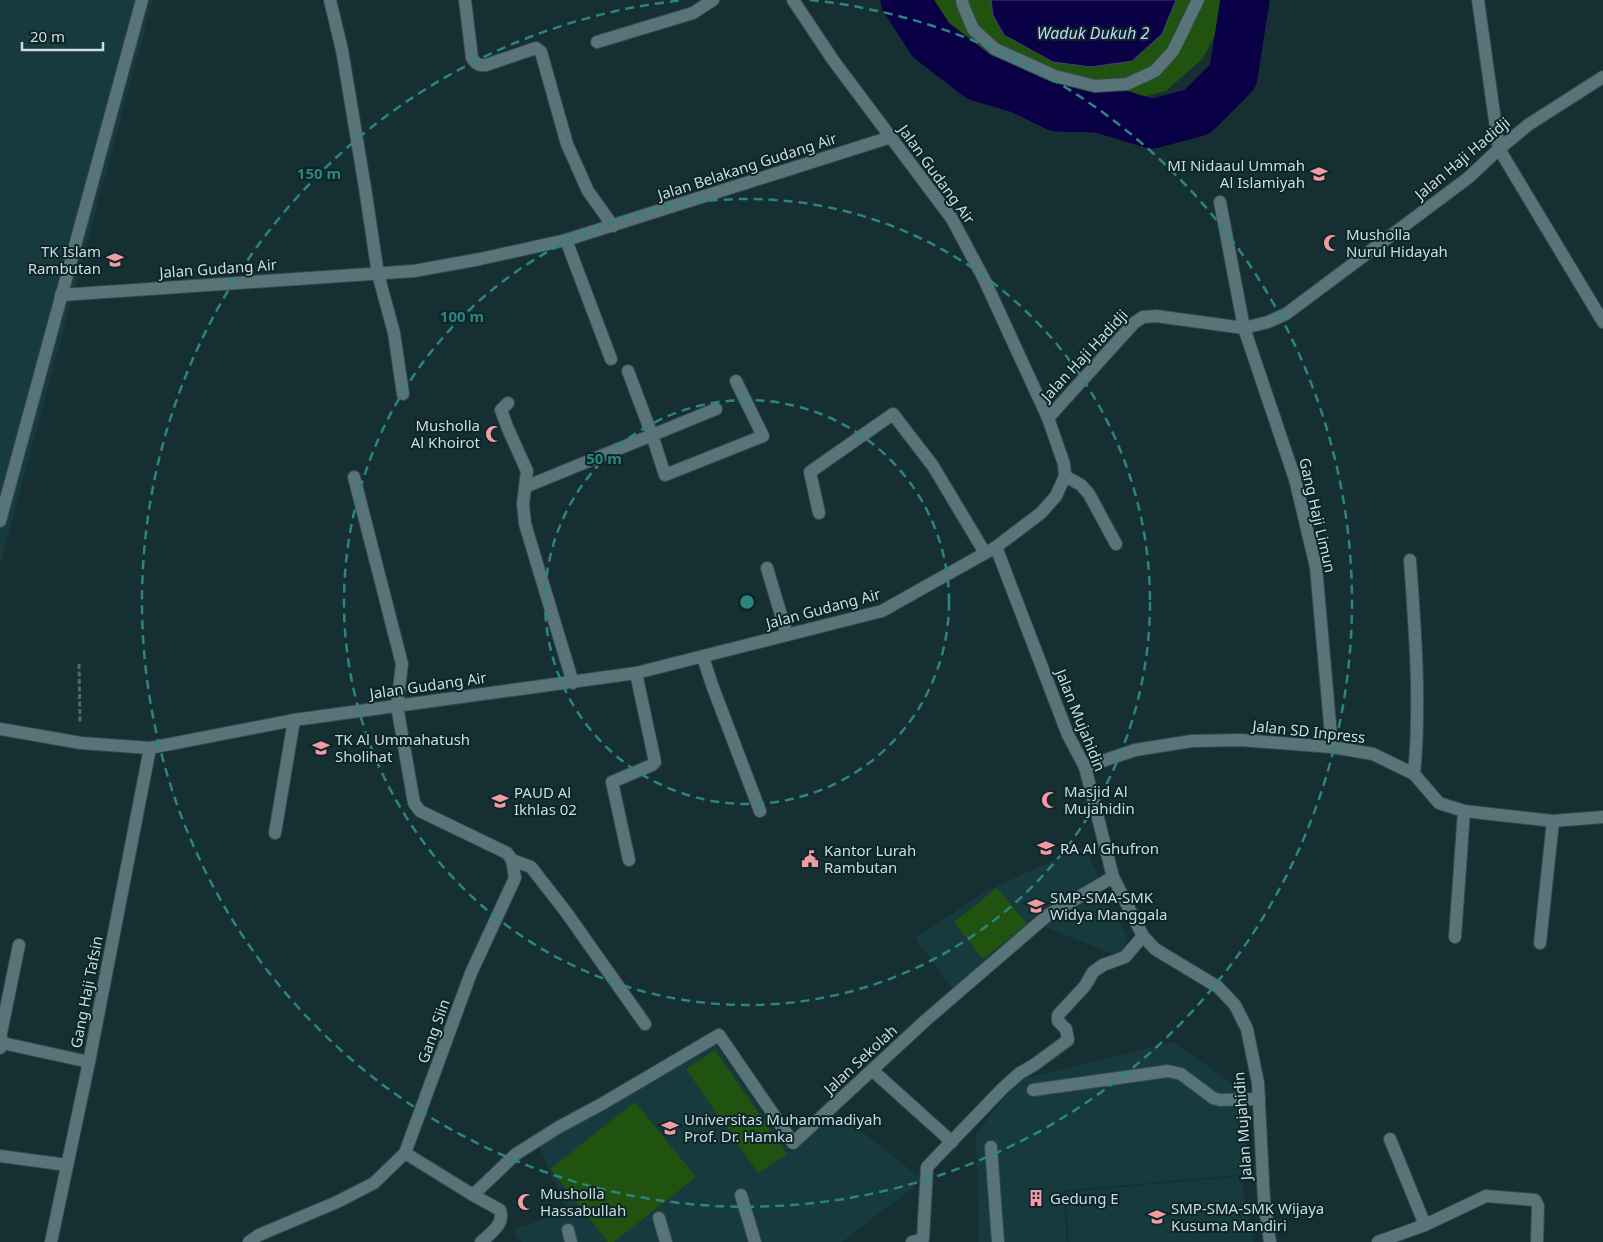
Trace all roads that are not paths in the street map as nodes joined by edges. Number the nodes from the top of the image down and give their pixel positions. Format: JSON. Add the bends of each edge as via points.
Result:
{"nodes":[{"id":1,"x":142,"y":0,"type":"edge"},
{"id":2,"x":330,"y":0,"type":"edge"},
{"id":3,"x":465,"y":0,"type":"edge"},
{"id":4,"x":713,"y":0,"type":"edge"},
{"id":5,"x":794,"y":0,"type":"edge"},
{"id":6,"x":962,"y":0,"type":"edge"},
{"id":7,"x":1198,"y":0,"type":"edge"},
{"id":8,"x":1478,"y":0,"type":"edge"},
{"id":9,"x":597,"y":42,"type":"dead end"},
{"id":10,"x":1603,"y":77,"type":"edge"},
{"id":11,"x":891,"y":137,"type":"junction"},
{"id":12,"x":1498,"y":148,"type":"junction"},
{"id":13,"x":1220,"y":202,"type":"dead end"},
{"id":14,"x":613,"y":226,"type":"junction"},
{"id":15,"x":566,"y":240,"type":"junction"},
{"id":16,"x":378,"y":274,"type":"junction"},
{"id":17,"x":61,"y":295,"type":"junction"},
{"id":18,"x":1603,"y":322,"type":"edge"},
{"id":19,"x":1244,"y":328,"type":"junction"},
{"id":20,"x":611,"y":359,"type":"dead end"},
{"id":21,"x":628,"y":371,"type":"dead end"},
{"id":22,"x":736,"y":381,"type":"dead end"},
{"id":23,"x":403,"y":394,"type":"dead end"},
{"id":24,"x":508,"y":403,"type":"dead end"},
{"id":25,"x":716,"y":409,"type":"dead end"},
{"id":26,"x":1048,"y":418,"type":"junction"},
{"id":27,"x":652,"y":435,"type":"junction"},
{"id":28,"x":354,"y":476,"type":"dead end"},
{"id":29,"x":1065,"y":476,"type":"junction"},
{"id":30,"x":525,"y":487,"type":"junction"},
{"id":31,"x":819,"y":513,"type":"dead end"},
{"id":32,"x":0,"y":521,"type":"edge"},
{"id":33,"x":1116,"y":544,"type":"dead end"},
{"id":34,"x":990,"y":550,"type":"junction"},
{"id":35,"x":1410,"y":560,"type":"dead end"},
{"id":36,"x":767,"y":568,"type":"dead end"},
{"id":37,"x":787,"y":635,"type":"junction"},
{"id":38,"x":703,"y":657,"type":"junction"},
{"id":39,"x":636,"y":673,"type":"junction"},
{"id":40,"x":573,"y":683,"type":"junction"},
{"id":41,"x":397,"y":706,"type":"junction"},
{"id":42,"x":294,"y":720,"type":"junction"},
{"id":43,"x":0,"y":729,"type":"edge"},
{"id":44,"x":1332,"y":747,"type":"junction"},
{"id":45,"x":150,"y":748,"type":"junction"},
{"id":46,"x":1085,"y":766,"type":"junction"},
{"id":47,"x":1414,"y":774,"type":"junction"},
{"id":48,"x":760,"y":810,"type":"dead end"},
{"id":49,"x":1464,"y":811,"type":"junction"},
{"id":50,"x":1603,"y":818,"type":"edge"},
{"id":51,"x":1553,"y":821,"type":"junction"},
{"id":52,"x":275,"y":833,"type":"dead end"},
{"id":53,"x":512,"y":860,"type":"junction"},
{"id":54,"x":629,"y":860,"type":"dead end"},
{"id":55,"x":1113,"y":878,"type":"junction"},
{"id":56,"x":1143,"y":936,"type":"junction"},
{"id":57,"x":1456,"y":937,"type":"dead end"},
{"id":58,"x":1540,"y":942,"type":"dead end"},
{"id":59,"x":19,"y":945,"type":"dead end"},
{"id":60,"x":646,"y":1024,"type":"dead end"},
{"id":61,"x":1,"y":1045,"type":"edge"},
{"id":62,"x":89,"y":1062,"type":"junction"},
{"id":63,"x":872,"y":1070,"type":"junction"},
{"id":64,"x":1033,"y":1090,"type":"dead end"},
{"id":65,"x":1259,"y":1099,"type":"junction"},
{"id":66,"x":1390,"y":1139,"type":"dead end"},
{"id":67,"x":952,"y":1142,"type":"junction"},
{"id":68,"x":991,"y":1147,"type":"dead end"},
{"id":69,"x":405,"y":1153,"type":"junction"},
{"id":70,"x":0,"y":1156,"type":"edge"},
{"id":71,"x":68,"y":1165,"type":"junction"},
{"id":72,"x":473,"y":1195,"type":"junction"},
{"id":73,"x":741,"y":1195,"type":"dead end"},
{"id":74,"x":659,"y":1218,"type":"dead end"},
{"id":75,"x":1425,"y":1225,"type":"junction"},
{"id":76,"x":51,"y":1242,"type":"edge"},
{"id":77,"x":249,"y":1242,"type":"edge"},
{"id":78,"x":481,"y":1242,"type":"edge"},
{"id":79,"x":666,"y":1242,"type":"edge"},
{"id":80,"x":755,"y":1242,"type":"edge"},
{"id":81,"x":912,"y":1242,"type":"edge"},
{"id":82,"x":998,"y":1242,"type":"edge"},
{"id":83,"x":1270,"y":1242,"type":"edge"},
{"id":84,"x":1378,"y":1242,"type":"edge"},
{"id":85,"x":1537,"y":1242,"type":"edge"}],
"edges":[{"from":1,"to":17,"type":"street"},
{"from":2,"to":16,"type":"street","via":[[345,68]]},
{"from":3,"to":14,"type":"street","via":[[475,63],[486,65],[536,48],[541,52],[567,144],[588,191]]},
{"from":4,"to":9,"type":"street","via":[[693,13]]},
{"from":5,"to":11,"type":"street","name":"Jalan Gudang Air","via":[[833,60]]},
{"from":6,"to":7,"type":"street","via":[[973,29],[994,50],[1055,76],[1095,86],[1127,84],[1155,71],[1173,51]]},
{"from":8,"to":12,"type":"street"},
{"from":10,"to":12,"type":"street","name":"Jalan Haji Hadidji"},
{"from":11,"to":14,"type":"street","name":"Jalan Belakang Gudang Air"},
{"from":11,"to":26,"type":"street","name":"Jalan Gudang Air","via":[[952,218]]},
{"from":12,"to":18,"type":"street"},
{"from":12,"to":19,"type":"street","name":"Jalan Haji Hadidji","via":[[1468,178],[1286,314]]},
{"from":13,"to":19,"type":"street","name":"Gang Haji Limun"},
{"from":14,"to":15,"type":"street","name":"Jalan Belakang Gudang Air"},
{"from":15,"to":16,"type":"street","name":"Jalan Gudang Air","via":[[414,271]]},
{"from":15,"to":20,"type":"street"},
{"from":16,"to":17,"type":"street","name":"Jalan Gudang Air"},
{"from":16,"to":23,"type":"street","via":[[394,333]]},
{"from":17,"to":32,"type":"street"},
{"from":19,"to":26,"type":"street","name":"Jalan Haji Hadidji","via":[[1156,316],[1143,318],[1134,323]]},
{"from":19,"to":44,"type":"street","name":"Gang Haji Limun","via":[[1295,479],[1316,567]]},
{"from":21,"to":27,"type":"street"},
{"from":22,"to":27,"type":"street","via":[[763,436],[665,475]]},
{"from":24,"to":30,"type":"street","via":[[502,410],[527,471]]},
{"from":25,"to":27,"type":"street"},
{"from":26,"to":29,"type":"street","name":"Jalan Gudang Air"},
{"from":27,"to":30,"type":"street"},
{"from":28,"to":41,"type":"street","via":[[402,664]]},
{"from":29,"to":33,"type":"street","via":[[1085,488]]},
{"from":29,"to":34,"type":"street","name":"Jalan Gudang Air","via":[[1056,496],[1041,513]]},
{"from":30,"to":40,"type":"street","via":[[525,524]]},
{"from":31,"to":34,"type":"street","name":"Jalan Mujahidin","via":[[810,472],[893,414]]},
{"from":34,"to":37,"type":"street","name":"Jalan Gudang Air","via":[[882,611]]},
{"from":34,"to":46,"type":"street","name":"Jalan Mujahidin","via":[[1068,735]]},
{"from":35,"to":47,"type":"street","via":[[1417,660]]},
{"from":36,"to":37,"type":"street"},
{"from":37,"to":38,"type":"street","name":"Jalan Gudang Air"},
{"from":38,"to":39,"type":"street","name":"Jalan Gudang Air"},
{"from":38,"to":48,"type":"street"},
{"from":39,"to":40,"type":"street","name":"Jalan Gudang Air"},
{"from":39,"to":54,"type":"street","via":[[655,762],[612,782]]},
{"from":40,"to":41,"type":"street","name":"Jalan Gudang Air"},
{"from":41,"to":42,"type":"street","name":"Jalan Gudang Air"},
{"from":41,"to":53,"type":"street","via":[[414,803],[420,811],[507,853]]},
{"from":42,"to":45,"type":"street","name":"Jalan Gudang Air"},
{"from":42,"to":52,"type":"street"},
{"from":43,"to":45,"type":"street","name":"Jalan Gudang Air","via":[[81,743]]},
{"from":44,"to":46,"type":"street","name":"Jalan SD Inpress","via":[[1240,740],[1192,741],[1135,750]]},
{"from":44,"to":47,"type":"street","name":"Jalan SD Inpress","via":[[1372,754]]},
{"from":45,"to":62,"type":"street","name":"Gang Haji Tafsin"},
{"from":46,"to":55,"type":"street","name":"Jalan Mujahidin"},
{"from":47,"to":49,"type":"street","name":"Jalan SD Inpress","via":[[1439,803]]},
{"from":49,"to":51,"type":"street","name":"Jalan SD Inpress"},
{"from":49,"to":57,"type":"street"},
{"from":50,"to":51,"type":"street","name":"Jalan SD Inpress"},
{"from":51,"to":58,"type":"street"},
{"from":53,"to":60,"type":"street","via":[[531,867]]},
{"from":53,"to":69,"type":"street","name":"Gang Siin","via":[[515,878],[471,973]]},
{"from":55,"to":56,"type":"street","name":"Jalan Mujahidin"},
{"from":55,"to":63,"type":"street","name":"Jalan Sekolah","via":[[1048,915]]},
{"from":56,"to":65,"type":"street","name":"Jalan Mujahidin","via":[[1155,949],[1218,988],[1235,1005],[1247,1029]]},
{"from":56,"to":67,"type":"street","via":[[1125,957],[1093,972],[1085,986],[1058,1015],[1068,1040],[1002,1088]]},
{"from":59,"to":61,"type":"street"},
{"from":61,"to":62,"type":"street"},
{"from":62,"to":71,"type":"street","name":"Gang Haji Tafsin"},
{"from":63,"to":67,"type":"street"},
{"from":63,"to":72,"type":"street","name":"Jalan Sekolah","via":[[793,1143],[719,1036],[516,1154]]},
{"from":64,"to":65,"type":"street","via":[[1168,1071],[1181,1074],[1213,1098]]},
{"from":65,"to":83,"type":"street","name":"Jalan Mujahidin","via":[[1264,1201]]},
{"from":66,"to":75,"type":"street"},
{"from":67,"to":81,"type":"street","via":[[927,1167],[923,1239]]},
{"from":68,"to":82,"type":"street"},
{"from":69,"to":72,"type":"street"},
{"from":69,"to":77,"type":"street","name":"Gang Siin","via":[[374,1183]]},
{"from":70,"to":71,"type":"street"},
{"from":71,"to":76,"type":"street","name":"Gang Haji Tafsin"},
{"from":72,"to":78,"type":"street","via":[[500,1210],[502,1216],[501,1222]]},
{"from":73,"to":80,"type":"street"},
{"from":74,"to":79,"type":"street"},
{"from":75,"to":84,"type":"street"},
{"from":75,"to":85,"type":"street","via":[[1486,1196],[1535,1200],[1538,1206]]}]}
